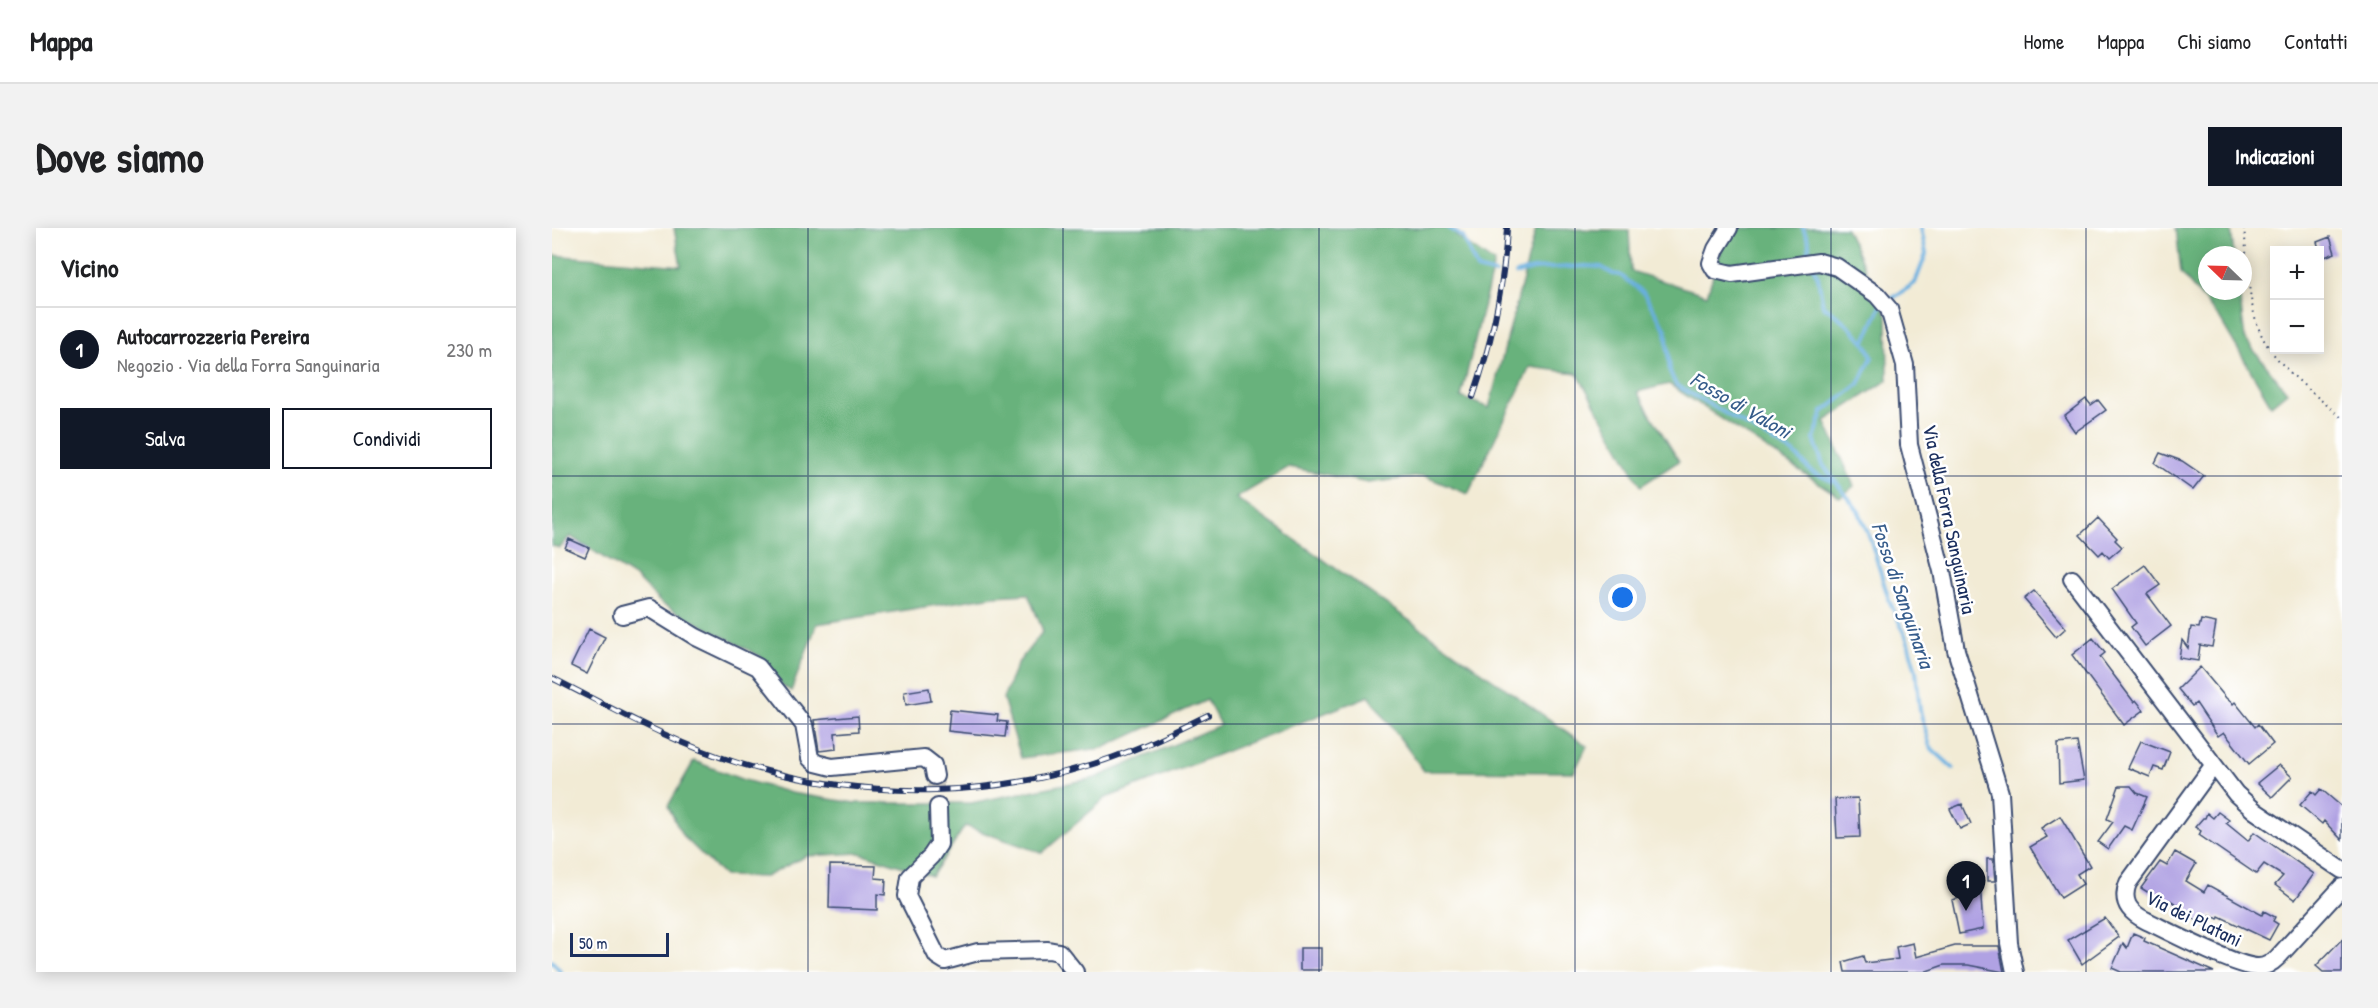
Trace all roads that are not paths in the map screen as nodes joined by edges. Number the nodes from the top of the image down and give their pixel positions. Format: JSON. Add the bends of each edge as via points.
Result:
{"nodes":[{"id":1,"x":1729,"y":228,"type":"edge"},
{"id":2,"x":2072,"y":579,"type":"dead end"},
{"id":3,"x":622,"y":615,"type":"dead end"},
{"id":4,"x":2213,"y":766,"type":"junction"},
{"id":5,"x":935,"y":776,"type":"tunnel mouth"},
{"id":6,"x":938,"y":807,"type":"tunnel mouth"},
{"id":7,"x":2342,"y":870,"type":"edge"},
{"id":8,"x":2342,"y":887,"type":"edge"},
{"id":9,"x":1075,"y":972,"type":"edge"},
{"id":10,"x":2015,"y":972,"type":"edge"}],
"edges":[{"from":1,"to":10,"type":"street","name":"Via della Forra Sanguinaria","via":[[1711,263],[1715,270],[1731,274],[1819,262],[1837,267],[1877,295],[1889,309],[1905,365],[1909,445],[1942,571],[1956,650],[2000,793]]},
{"from":2,"to":4,"type":"street"},
{"from":3,"to":5,"type":"street","via":[[649,608],[696,637],[758,667],[804,725],[810,758],[816,763],[832,767],[924,758],[933,765]]},
{"from":4,"to":7,"type":"street","via":[[2249,806]]},
{"from":4,"to":8,"type":"street","name":"Via dei Platani","via":[[2128,883],[2125,899],[2131,911],[2238,963],[2258,967],[2274,962]]},
{"from":6,"to":9,"type":"street","via":[[939,844],[910,876],[907,889],[912,911],[937,956],[945,961],[978,952],[1048,950],[1059,952]]}]}
